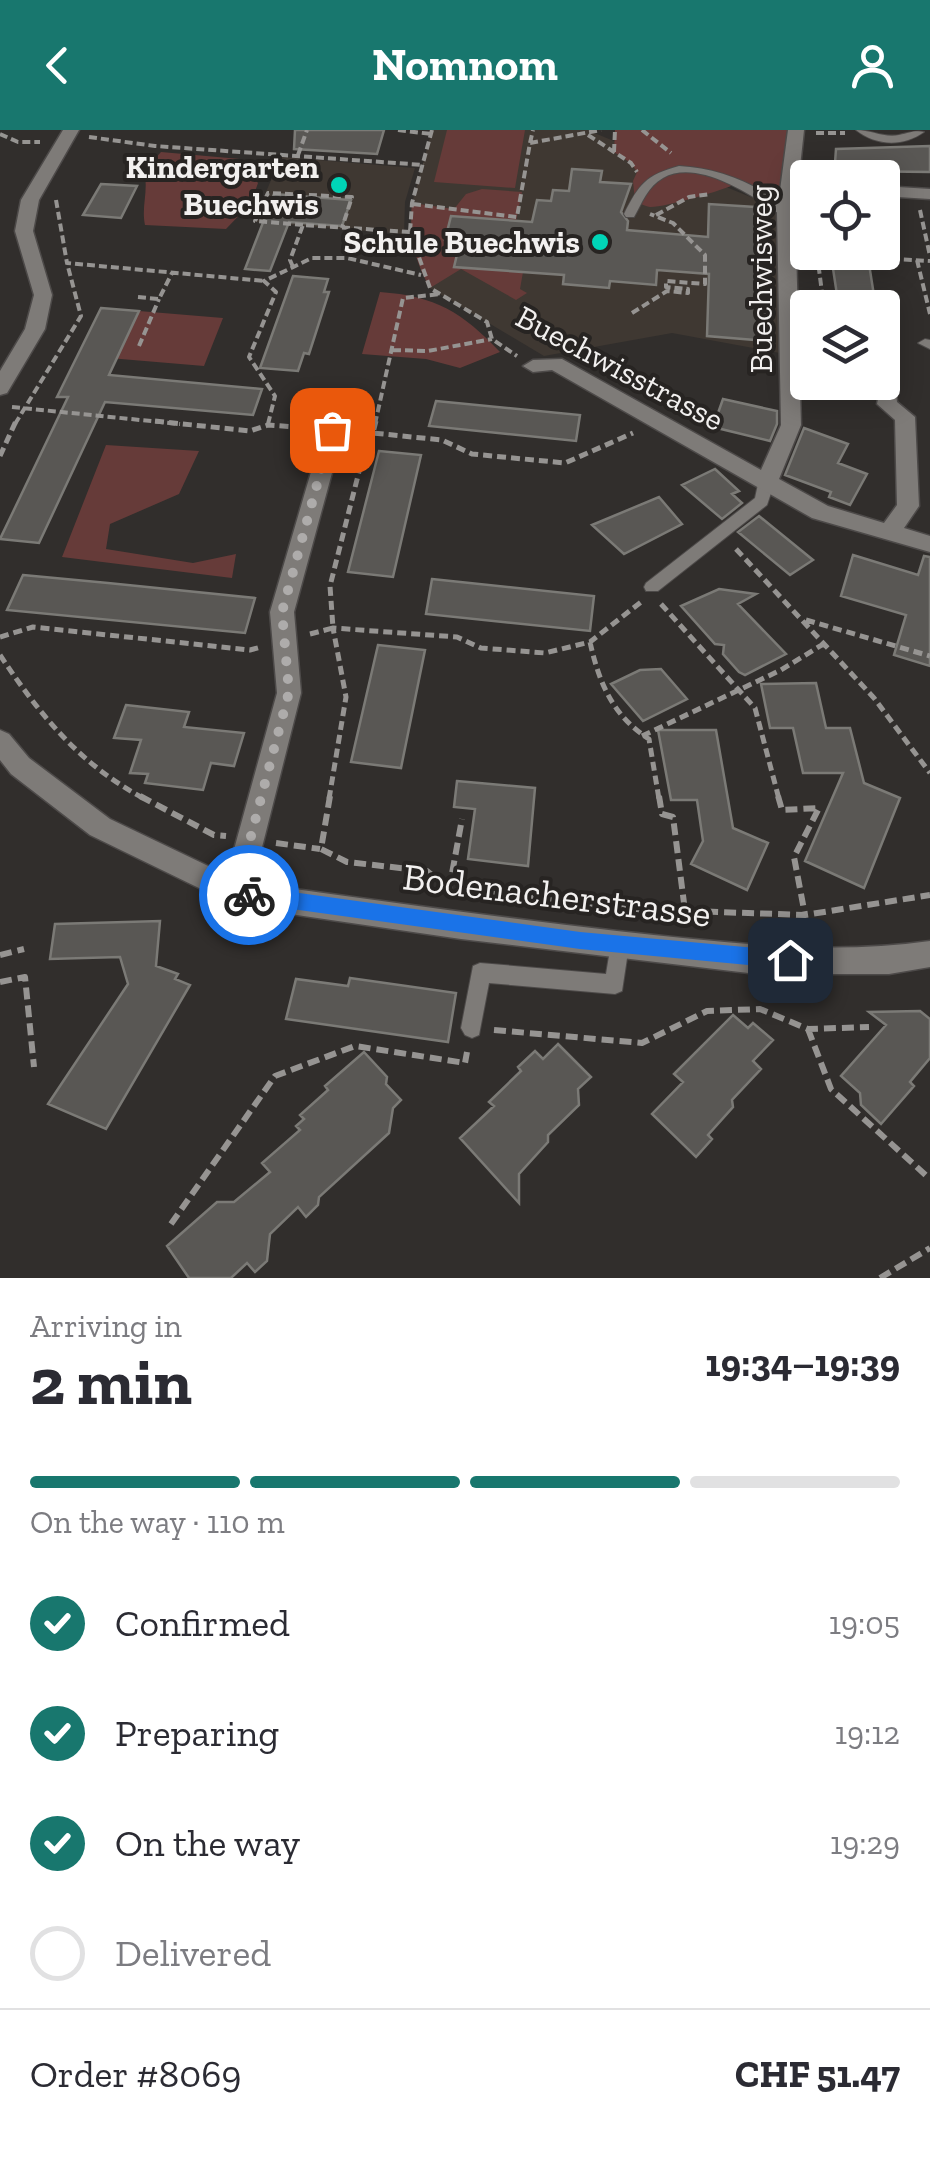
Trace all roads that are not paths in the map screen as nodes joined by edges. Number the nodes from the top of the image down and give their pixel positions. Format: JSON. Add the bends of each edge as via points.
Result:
{"nodes":[{"id":1,"x":796,"y":131,"type":"edge"},
{"id":2,"x":862,"y":132,"type":"edge"},
{"id":3,"x":922,"y":134,"type":"edge"},
{"id":4,"x":66,"y":138,"type":"edge"},
{"id":5,"x":788,"y":186,"type":"joint"},
{"id":6,"x":632,"y":208,"type":"road end"},
{"id":7,"x":786,"y":213,"type":"junction"},
{"id":8,"x":533,"y":366,"type":"road end"},
{"id":9,"x":0,"y":388,"type":"edge"},
{"id":10,"x":887,"y":400,"type":"edge"},
{"id":11,"x":336,"y":418,"type":"road end"},
{"id":12,"x":766,"y":484,"type":"junction"},
{"id":13,"x":889,"y":532,"type":"junction"},
{"id":14,"x":930,"y":544,"type":"edge"},
{"id":15,"x":652,"y":587,"type":"dead end"},
{"id":16,"x":0,"y":741,"type":"edge"},
{"id":17,"x":236,"y":893,"type":"junction"},
{"id":18,"x":619,"y":945,"type":"junction"},
{"id":19,"x":930,"y":954,"type":"edge"},
{"id":20,"x":472,"y":1028,"type":"road end"}],
"edges":[{"from":1,"to":5,"type":"street","name":"Buechwisweg"},
{"from":2,"to":3,"type":"lane","via":[[882,140]]},
{"from":4,"to":9,"type":"street","via":[[30,200],[24,231],[43,295],[35,329]]},
{"from":5,"to":7,"type":"street","name":"Buechwisweg"},
{"from":6,"to":7,"type":"lane","via":[[656,175],[701,169]]},
{"from":7,"to":12,"type":"street","name":"Buechwisweg","via":[[791,425]]},
{"from":8,"to":12,"type":"street","name":"Buechwisstrasse","via":[[555,363]]},
{"from":10,"to":13,"type":"street","via":[[905,417],[908,506]]},
{"from":11,"to":17,"type":"street","via":[[282,612],[289,692]]},
{"from":12,"to":13,"type":"street","name":"Buechwisstrasse","via":[[820,512]]},
{"from":12,"to":15,"type":"lane","via":[[762,502]]},
{"from":13,"to":14,"type":"street","name":"Buechwisstrasse"},
{"from":16,"to":17,"type":"street","name":"Bodenacherstrasse","via":[[20,766],[100,827]]},
{"from":17,"to":18,"type":"street","name":"Bodenacherstrasse"},
{"from":18,"to":19,"type":"street","name":"Bodenacherstrasse","via":[[757,960]]},
{"from":18,"to":20,"type":"lane","via":[[615,984],[480,973]]}]}
